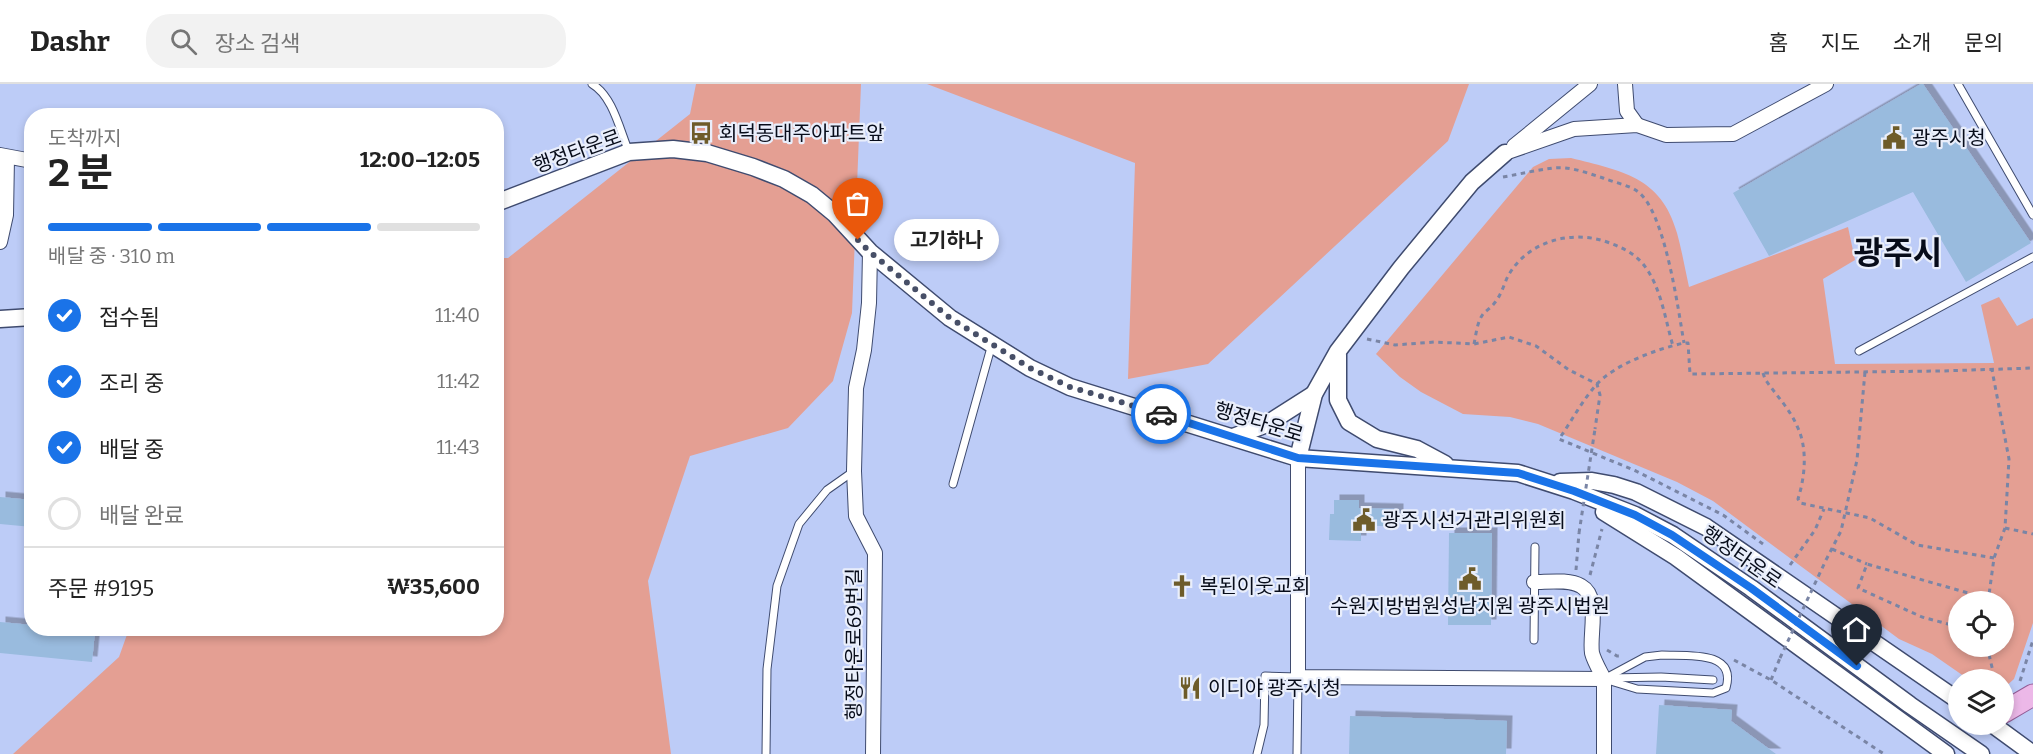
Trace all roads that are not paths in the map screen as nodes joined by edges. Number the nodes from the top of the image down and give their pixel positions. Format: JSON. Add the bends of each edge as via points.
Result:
{"nodes":[{"id":1,"x":592,"y":84,"type":"edge"},
{"id":2,"x":1590,"y":84,"type":"edge"},
{"id":3,"x":1625,"y":84,"type":"edge"},
{"id":4,"x":1826,"y":84,"type":"edge"},
{"id":5,"x":1958,"y":84,"type":"edge"},
{"id":6,"x":1637,"y":125,"type":"junction"},
{"id":7,"x":629,"y":152,"type":"junction"},
{"id":8,"x":1505,"y":153,"type":"junction"},
{"id":9,"x":4,"y":156,"type":"edge"},
{"id":10,"x":24,"y":160,"type":"edge"},
{"id":11,"x":504,"y":200,"type":"edge"},
{"id":12,"x":2033,"y":214,"type":"edge"},
{"id":13,"x":0,"y":242,"type":"edge"},
{"id":14,"x":870,"y":252,"type":"junction"},
{"id":15,"x":2033,"y":257,"type":"edge"},
{"id":16,"x":24,"y":318,"type":"edge"},
{"id":17,"x":0,"y":319,"type":"edge"},
{"id":18,"x":992,"y":344,"type":"junction"},
{"id":19,"x":1338,"y":351,"type":"junction"},
{"id":20,"x":1859,"y":351,"type":"dead end"},
{"id":21,"x":1314,"y":394,"type":"junction"},
{"id":22,"x":1233,"y":437,"type":"junction"},
{"id":23,"x":1298,"y":458,"type":"junction"},
{"id":24,"x":1454,"y":468,"type":"junction"},
{"id":25,"x":854,"y":471,"type":"junction"},
{"id":26,"x":1548,"y":482,"type":"junction"},
{"id":27,"x":953,"y":484,"type":"dead end"},
{"id":28,"x":1535,"y":547,"type":"dead end"},
{"id":29,"x":1534,"y":582,"type":"junction"},
{"id":30,"x":1534,"y":640,"type":"dead end"},
{"id":31,"x":1298,"y":677,"type":"junction"},
{"id":32,"x":1604,"y":679,"type":"junction"},
{"id":33,"x":1713,"y":680,"type":"dead end"},
{"id":34,"x":2026,"y":690,"type":"edge"},
{"id":35,"x":1948,"y":693,"type":"edge"},
{"id":36,"x":2014,"y":702,"type":"edge"},
{"id":37,"x":2007,"y":735,"type":"edge"},
{"id":38,"x":766,"y":754,"type":"edge"},
{"id":39,"x":873,"y":754,"type":"edge"},
{"id":40,"x":1257,"y":754,"type":"edge"},
{"id":41,"x":1297,"y":754,"type":"edge"},
{"id":42,"x":1604,"y":754,"type":"edge"},
{"id":43,"x":1946,"y":754,"type":"edge"},
{"id":44,"x":1981,"y":754,"type":"edge"},
{"id":45,"x":2032,"y":754,"type":"edge"}],
"edges":[{"from":1,"to":7,"type":"lane","via":[[608,101]]},
{"from":2,"to":8,"type":"street"},
{"from":3,"to":6,"type":"street","via":[[1627,111]]},
{"from":4,"to":6,"type":"street","via":[[1732,134],[1666,135]]},
{"from":5,"to":12,"type":"lane"},
{"from":6,"to":8,"type":"street","via":[[1574,129]]},
{"from":7,"to":11,"type":"street","name":"행정타운로"},
{"from":7,"to":14,"type":"street","name":"행정타운로","via":[[707,153],[784,179],[835,214]]},
{"from":8,"to":19,"type":"street","via":[[1472,182]]},
{"from":9,"to":10,"type":"street"},
{"from":9,"to":13,"type":"street","via":[[6,215]]},
{"from":14,"to":18,"type":"street","name":"행정타운로","via":[[950,318]]},
{"from":14,"to":25,"type":"street","name":"행정타운로69번길","via":[[864,350],[855,388]]},
{"from":15,"to":20,"type":"lane"},
{"from":16,"to":17,"type":"street"},
{"from":18,"to":22,"type":"street","name":"행정타운로","via":[[1070,387]]},
{"from":18,"to":27,"type":"lane"},
{"from":19,"to":21,"type":"street"},
{"from":19,"to":24,"type":"street","via":[[1338,400],[1349,422],[1377,439],[1417,449]]},
{"from":21,"to":22,"type":"street","via":[[1266,424]]},
{"from":21,"to":23,"type":"street"},
{"from":22,"to":23,"type":"street","name":"행정타운로"},
{"from":23,"to":24,"type":"street","name":"행정타운로"},
{"from":23,"to":31,"type":"street"},
{"from":24,"to":26,"type":"street","name":"행정타운로","via":[[1518,473]]},
{"from":25,"to":38,"type":"lane","via":[[827,490],[799,524],[777,586],[767,669]]},
{"from":25,"to":39,"type":"street","name":"행정타운로69번길","via":[[855,516],[875,553]]},
{"from":26,"to":35,"type":"street","via":[[1614,485],[1706,527]]},
{"from":26,"to":43,"type":"street","via":[[1668,551]]},
{"from":26,"to":44,"type":"street","name":"행정타운로","via":[[1635,515],[1672,535]]},
{"from":28,"to":29,"type":"lane"},
{"from":29,"to":30,"type":"lane"},
{"from":29,"to":32,"type":"street","via":[[1574,583],[1589,593],[1592,654]]},
{"from":31,"to":32,"type":"street"},
{"from":31,"to":40,"type":"lane","via":[[1265,676],[1264,725]]},
{"from":31,"to":41,"type":"lane"},
{"from":32,"to":32,"type":"lane","via":[[1637,689],[1713,693],[1726,688],[1728,671],[1717,660],[1662,655],[1645,657]]},
{"from":32,"to":33,"type":"lane"},
{"from":32,"to":42,"type":"street"},
{"from":34,"to":36,"type":"main road"},
{"from":37,"to":45,"type":"street"}]}
